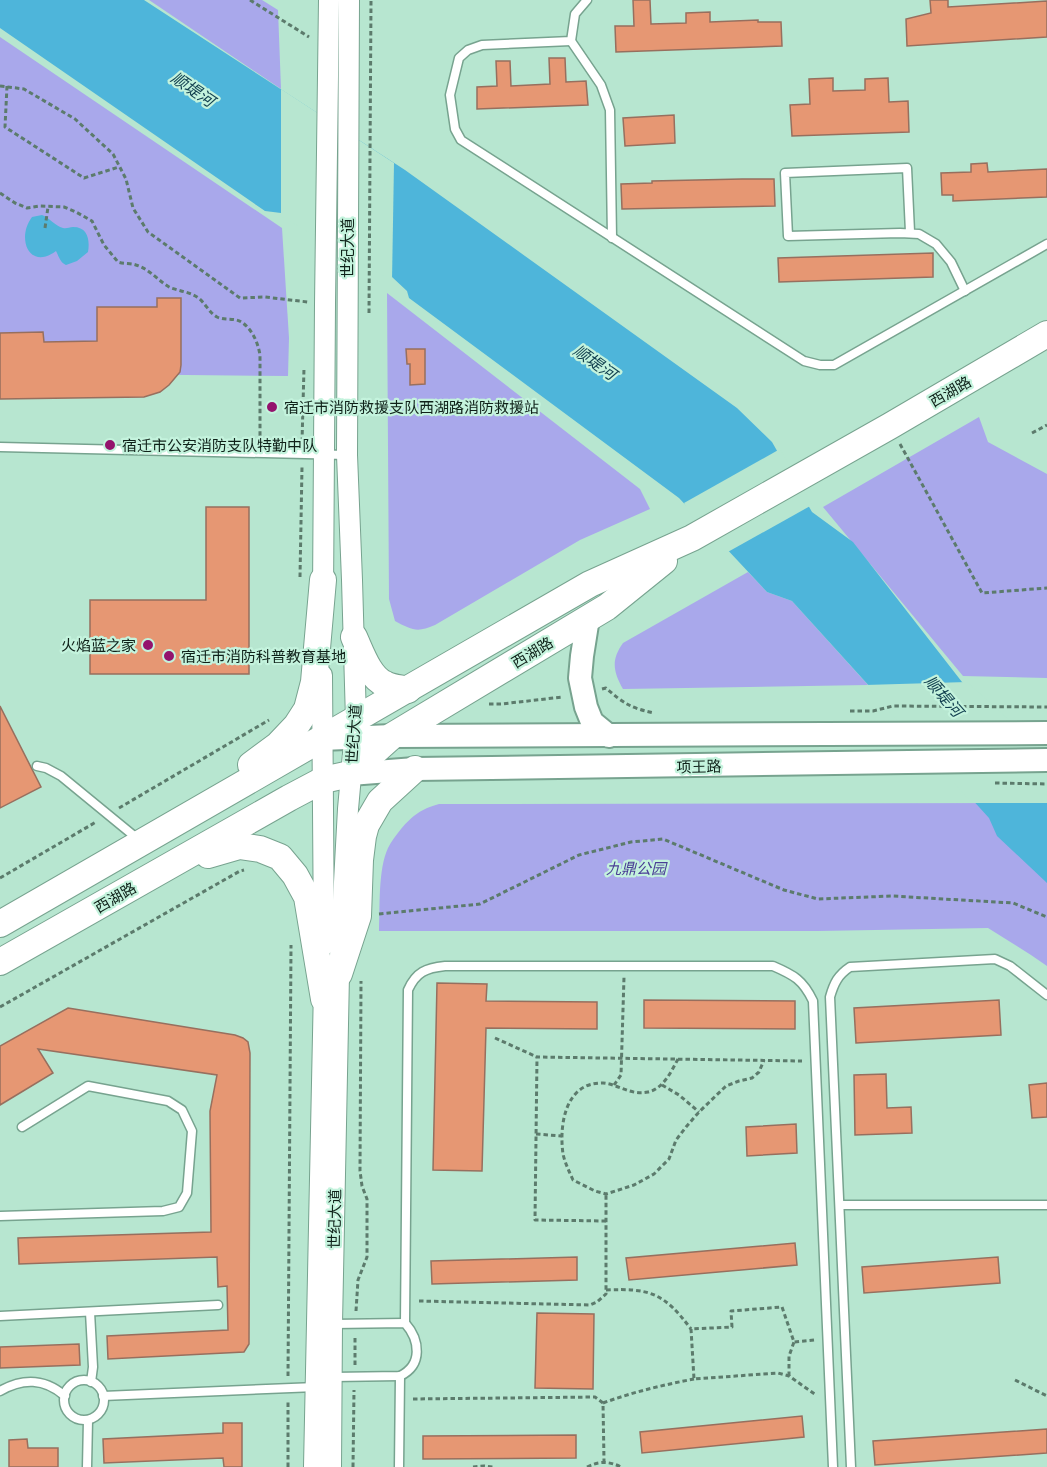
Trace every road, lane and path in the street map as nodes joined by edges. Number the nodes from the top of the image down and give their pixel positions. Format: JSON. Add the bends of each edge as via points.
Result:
{"nodes":[{"id":1,"x":250,"y":0,"type":"edge"},
{"id":2,"x":329,"y":0,"type":"edge"},
{"id":3,"x":349,"y":0,"type":"edge"},
{"id":4,"x":371,"y":0,"type":"edge"},
{"id":5,"x":588,"y":0,"type":"edge"},
{"id":6,"x":309,"y":37,"type":"dead end"},
{"id":7,"x":571,"y":41,"type":"junction"},
{"id":8,"x":0,"y":86,"type":"edge"},
{"id":9,"x":7,"y":86,"type":"junction"},
{"id":10,"x":120,"y":166,"type":"junction"},
{"id":11,"x":0,"y":193,"type":"edge"},
{"id":12,"x":48,"y":207,"type":"junction"},
{"id":13,"x":45,"y":228,"type":"dead end"},
{"id":14,"x":910,"y":232,"type":"dead end"},
{"id":15,"x":612,"y":238,"type":"junction"},
{"id":16,"x":1047,"y":244,"type":"edge"},
{"id":17,"x":369,"y":277,"type":"dead end"},
{"id":18,"x":965,"y":291,"type":"junction"},
{"id":19,"x":325,"y":304,"type":"junction"},
{"id":20,"x":1047,"y":334,"type":"edge"},
{"id":21,"x":304,"y":360,"type":"dead end"},
{"id":22,"x":1047,"y":425,"type":"edge"},
{"id":23,"x":890,"y":426,"type":"junction"},
{"id":24,"x":1032,"y":433,"type":"dead end"},
{"id":25,"x":0,"y":447,"type":"edge"},
{"id":26,"x":260,"y":452,"type":"junction"},
{"id":27,"x":302,"y":453,"type":"junction"},
{"id":28,"x":324,"y":453,"type":"junction"},
{"id":29,"x":347,"y":455,"type":"junction"},
{"id":30,"x":692,"y":538,"type":"junction"},
{"id":31,"x":312,"y":581,"type":"junction"},
{"id":32,"x":1047,"y":588,"type":"edge"},
{"id":33,"x":588,"y":618,"type":"junction"},
{"id":34,"x":354,"y":637,"type":"junction"},
{"id":35,"x":408,"y":690,"type":"junction"},
{"id":36,"x":893,"y":706,"type":"dead end"},
{"id":37,"x":1047,"y":707,"type":"edge"},
{"id":38,"x":269,"y":720,"type":"dead end"},
{"id":39,"x":355,"y":729,"type":"junction"},
{"id":40,"x":1047,"y":733,"type":"edge"},
{"id":41,"x":392,"y":736,"type":"junction"},
{"id":42,"x":609,"y":736,"type":"junction"},
{"id":43,"x":322,"y":739,"type":"junction"},
{"id":44,"x":1047,"y":760,"type":"edge"},
{"id":45,"x":37,"y":766,"type":"dead end"},
{"id":46,"x":415,"y":769,"type":"junction"},
{"id":47,"x":350,"y":774,"type":"junction"},
{"id":48,"x":323,"y":780,"type":"junction"},
{"id":49,"x":108,"y":814,"type":"junction"},
{"id":50,"x":139,"y":841,"type":"junction"},
{"id":51,"x":103,"y":865,"type":"junction"},
{"id":52,"x":248,"y":870,"type":"dead end"},
{"id":53,"x":0,"y":878,"type":"edge"},
{"id":54,"x":107,"y":901,"type":"junction"},
{"id":55,"x":358,"y":916,"type":"junction"},
{"id":56,"x":1047,"y":917,"type":"edge"},
{"id":57,"x":0,"y":924,"type":"edge"},
{"id":58,"x":291,"y":940,"type":"dead end"},
{"id":59,"x":0,"y":962,"type":"edge"},
{"id":60,"x":624,"y":966,"type":"junction"},
{"id":61,"x":350,"y":974,"type":"junction"},
{"id":62,"x":1047,"y":995,"type":"edge"},
{"id":63,"x":324,"y":999,"type":"junction"},
{"id":64,"x":0,"y":1007,"type":"edge"},
{"id":65,"x":495,"y":1038,"type":"dead end"},
{"id":66,"x":537,"y":1057,"type":"junction"},
{"id":67,"x":622,"y":1058,"type":"junction"},
{"id":68,"x":678,"y":1059,"type":"junction"},
{"id":69,"x":764,"y":1060,"type":"junction"},
{"id":70,"x":816,"y":1061,"type":"junction"},
{"id":71,"x":662,"y":1084,"type":"junction"},
{"id":72,"x":614,"y":1085,"type":"junction"},
{"id":73,"x":699,"y":1112,"type":"junction"},
{"id":74,"x":22,"y":1127,"type":"dead end"},
{"id":75,"x":536,"y":1134,"type":"junction"},
{"id":76,"x":562,"y":1136,"type":"junction"},
{"id":77,"x":606,"y":1194,"type":"junction"},
{"id":78,"x":840,"y":1205,"type":"junction"},
{"id":79,"x":1047,"y":1205,"type":"edge"},
{"id":80,"x":0,"y":1216,"type":"edge"},
{"id":81,"x":606,"y":1221,"type":"junction"},
{"id":82,"x":606,"y":1290,"type":"junction"},
{"id":83,"x":405,"y":1301,"type":"junction"},
{"id":84,"x":218,"y":1305,"type":"dead end"},
{"id":85,"x":90,"y":1312,"type":"junction"},
{"id":86,"x":0,"y":1316,"type":"edge"},
{"id":87,"x":405,"y":1323,"type":"junction"},
{"id":88,"x":325,"y":1324,"type":"junction"},
{"id":89,"x":355,"y":1324,"type":"junction"},
{"id":90,"x":691,"y":1329,"type":"junction"},
{"id":91,"x":828,"y":1338,"type":"junction"},
{"id":92,"x":794,"y":1342,"type":"junction"},
{"id":93,"x":355,"y":1376,"type":"junction"},
{"id":94,"x":399,"y":1376,"type":"junction"},
{"id":95,"x":789,"y":1376,"type":"junction"},
{"id":96,"x":693,"y":1379,"type":"junction"},
{"id":97,"x":322,"y":1380,"type":"junction"},
{"id":98,"x":1016,"y":1380,"type":"dead end"},
{"id":99,"x":91,"y":1382,"type":"junction"},
{"id":100,"x":288,"y":1388,"type":"junction"},
{"id":101,"x":0,"y":1392,"type":"edge"},
{"id":102,"x":65,"y":1396,"type":"junction"},
{"id":103,"x":104,"y":1396,"type":"junction"},
{"id":104,"x":1047,"y":1396,"type":"edge"},
{"id":105,"x":399,"y":1399,"type":"junction"},
{"id":106,"x":603,"y":1403,"type":"junction"},
{"id":107,"x":831,"y":1410,"type":"junction"},
{"id":108,"x":88,"y":1420,"type":"junction"},
{"id":109,"x":604,"y":1461,"type":"junction"},
{"id":110,"x":87,"y":1467,"type":"edge"},
{"id":111,"x":288,"y":1467,"type":"edge"},
{"id":112,"x":314,"y":1467,"type":"edge"},
{"id":113,"x":331,"y":1467,"type":"edge"},
{"id":114,"x":353,"y":1467,"type":"edge"},
{"id":115,"x":399,"y":1467,"type":"edge"},
{"id":116,"x":473,"y":1467,"type":"edge"},
{"id":117,"x":493,"y":1467,"type":"edge"},
{"id":118,"x":587,"y":1467,"type":"edge"},
{"id":119,"x":621,"y":1467,"type":"edge"},
{"id":120,"x":833,"y":1467,"type":"edge"},
{"id":121,"x":851,"y":1467,"type":"edge"}],
"edges":[{"from":1,"to":6,"type":"path"},
{"from":2,"to":19,"type":"street","name":"世纪大道"},
{"from":3,"to":29,"type":"street","name":"世纪大道"},
{"from":4,"to":17,"type":"path"},
{"from":5,"to":7,"type":"lane","via":[[575,14]]},
{"from":7,"to":15,"type":"lane","via":[[601,85],[610,110]]},
{"from":7,"to":15,"type":"lane","via":[[482,45],[468,50],[459,58],[450,95],[455,129],[461,140]]},
{"from":8,"to":9,"type":"path"},
{"from":9,"to":10,"type":"path","via":[[24,89],[75,119],[113,154]]},
{"from":9,"to":10,"type":"path","via":[[5,127],[84,178]]},
{"from":10,"to":19,"type":"path","via":[[134,208],[148,232],[240,298]]},
{"from":11,"to":12,"type":"path","via":[[27,208]]},
{"from":12,"to":13,"type":"path"},
{"from":12,"to":26,"type":"path","via":[[64,207],[92,221],[118,262],[147,270],[168,286],[200,298],[216,317],[233,318],[251,331],[260,355]]},
{"from":14,"to":18,"type":"lane","via":[[907,168],[785,172],[788,236],[919,234],[936,244],[951,262]]},
{"from":15,"to":18,"type":"lane","via":[[789,352],[820,365],[834,365]]},
{"from":16,"to":18,"type":"lane"},
{"from":19,"to":28,"type":"street","name":"世纪大道"},
{"from":20,"to":23,"type":"main road","name":"西湖路"},
{"from":21,"to":27,"type":"path"},
{"from":22,"to":24,"type":"path"},
{"from":23,"to":30,"type":"main road","name":"西湖路"},
{"from":23,"to":32,"type":"path","via":[[982,593]]},
{"from":25,"to":26,"type":"lane"},
{"from":26,"to":27,"type":"lane"},
{"from":27,"to":28,"type":"lane"},
{"from":27,"to":31,"type":"path"},
{"from":28,"to":29,"type":"lane"},
{"from":28,"to":31,"type":"street","name":"世纪大道"},
{"from":29,"to":34,"type":"street","name":"世纪大道"},
{"from":30,"to":33,"type":"main road","name":"西湖路"},
{"from":30,"to":35,"type":"main road","name":"西湖路","via":[[591,584]]},
{"from":31,"to":43,"type":"street","name":"世纪大道"},
{"from":31,"to":50,"type":"main road","via":[[314,682],[307,709],[296,726],[245,770]]},
{"from":33,"to":41,"type":"main road","name":"西湖路"},
{"from":33,"to":42,"type":"main road","via":[[580,678],[592,722]]},
{"from":34,"to":35,"type":"main road","via":[[379,681]]},
{"from":34,"to":39,"type":"street","name":"世纪大道"},
{"from":35,"to":39,"type":"main road","name":"西湖路"},
{"from":36,"to":37,"type":"path"},
{"from":38,"to":49,"type":"path"},
{"from":39,"to":41,"type":"main road","name":"项王路"},
{"from":39,"to":43,"type":"main road","name":"西湖路"},
{"from":39,"to":47,"type":"street","name":"世纪大道"},
{"from":40,"to":42,"type":"main road","name":"项王路"},
{"from":41,"to":42,"type":"main road","name":"项王路"},
{"from":41,"to":47,"type":"main road","name":"西湖路"},
{"from":43,"to":48,"type":"street","name":"世纪大道"},
{"from":43,"to":51,"type":"main road","name":"西湖路"},
{"from":44,"to":46,"type":"main road","name":"项王路"},
{"from":45,"to":49,"type":"lane","via":[[62,776]]},
{"from":46,"to":47,"type":"main road","name":"项王路"},
{"from":46,"to":55,"type":"main road","via":[[380,801],[366,825]]},
{"from":47,"to":48,"type":"main road","name":"西湖路"},
{"from":47,"to":61,"type":"street","name":"世纪大道"},
{"from":48,"to":54,"type":"main road","name":"西湖路"},
{"from":48,"to":63,"type":"street","name":"世纪大道"},
{"from":49,"to":50,"type":"lane"},
{"from":49,"to":53,"type":"path"},
{"from":50,"to":51,"type":"main road"},
{"from":51,"to":57,"type":"main road","name":"西湖路"},
{"from":52,"to":64,"type":"path"},
{"from":54,"to":59,"type":"main road","name":"西湖路"},
{"from":54,"to":63,"type":"main road","via":[[212,853],[239,846],[276,855],[295,875],[307,897]]},
{"from":55,"to":56,"type":"path","via":[[480,904],[579,855],[631,842],[663,839],[784,890],[818,899],[892,896],[1013,903]]},
{"from":55,"to":61,"type":"main road"},
{"from":58,"to":100,"type":"path"},
{"from":60,"to":67,"type":"path"},
{"from":60,"to":70,"type":"lane","via":[[773,966],[788,972],[807,988],[813,1001]]},
{"from":60,"to":83,"type":"lane","via":[[433,967],[412,980],[408,990]]},
{"from":61,"to":88,"type":"street","name":"世纪大道"},
{"from":61,"to":89,"type":"path","via":[[360,1172],[367,1199],[367,1257],[358,1280]]},
{"from":62,"to":78,"type":"lane","via":[[995,959],[850,967],[840,974],[830,997]]},
{"from":63,"to":88,"type":"street","name":"世纪大道"},
{"from":65,"to":66,"type":"path"},
{"from":66,"to":67,"type":"path"},
{"from":66,"to":75,"type":"path"},
{"from":67,"to":68,"type":"path"},
{"from":67,"to":72,"type":"path","via":[[621,1075]]},
{"from":68,"to":69,"type":"path"},
{"from":68,"to":71,"type":"path"},
{"from":69,"to":70,"type":"path"},
{"from":69,"to":73,"type":"path","via":[[752,1078],[726,1086]]},
{"from":70,"to":91,"type":"lane"},
{"from":71,"to":72,"type":"path","via":[[646,1093]]},
{"from":71,"to":73,"type":"path"},
{"from":72,"to":76,"type":"path","via":[[600,1083],[577,1092],[568,1103]]},
{"from":73,"to":77,"type":"path","via":[[676,1140],[669,1159],[654,1174]]},
{"from":74,"to":80,"type":"lane","via":[[88,1086],[168,1101],[182,1110],[192,1131],[187,1193],[179,1207],[163,1211]]},
{"from":75,"to":76,"type":"path"},
{"from":75,"to":81,"type":"path","via":[[535,1220]]},
{"from":76,"to":77,"type":"path","via":[[573,1180]]},
{"from":77,"to":81,"type":"path"},
{"from":78,"to":79,"type":"lane"},
{"from":78,"to":121,"type":"lane"},
{"from":81,"to":82,"type":"path"},
{"from":82,"to":83,"type":"path","via":[[590,1305]]},
{"from":82,"to":90,"type":"path","via":[[645,1291],[666,1301]]},
{"from":83,"to":87,"type":"lane"},
{"from":84,"to":85,"type":"lane"},
{"from":85,"to":86,"type":"lane"},
{"from":85,"to":99,"type":"lane"},
{"from":87,"to":89,"type":"lane"},
{"from":87,"to":94,"type":"lane","via":[[412,1330],[416,1354],[414,1365]]},
{"from":88,"to":89,"type":"lane"},
{"from":88,"to":97,"type":"street","name":"世纪大道"},
{"from":89,"to":93,"type":"path"},
{"from":90,"to":92,"type":"path","via":[[732,1327],[731,1311],[782,1308]]},
{"from":90,"to":96,"type":"path"},
{"from":91,"to":92,"type":"path"},
{"from":91,"to":107,"type":"lane"},
{"from":92,"to":95,"type":"path"},
{"from":93,"to":94,"type":"lane"},
{"from":93,"to":97,"type":"lane"},
{"from":93,"to":114,"type":"path"},
{"from":94,"to":105,"type":"lane"},
{"from":95,"to":96,"type":"path","via":[[778,1373]]},
{"from":95,"to":107,"type":"path"},
{"from":96,"to":106,"type":"path"},
{"from":97,"to":100,"type":"lane"},
{"from":97,"to":112,"type":"street","name":"世纪大道"},
{"from":97,"to":113,"type":"street","name":"世纪大道"},
{"from":98,"to":104,"type":"path"},
{"from":99,"to":102,"type":"lane","via":[[72,1385]]},
{"from":99,"to":103,"type":"lane"},
{"from":100,"to":103,"type":"lane"},
{"from":100,"to":111,"type":"path"},
{"from":101,"to":102,"type":"lane","via":[[11,1385],[36,1381]]},
{"from":102,"to":108,"type":"lane","via":[[70,1414]]},
{"from":103,"to":108,"type":"lane","via":[[102,1408]]},
{"from":105,"to":106,"type":"path","via":[[595,1397]]},
{"from":105,"to":115,"type":"lane"},
{"from":106,"to":109,"type":"path"},
{"from":107,"to":120,"type":"lane"},
{"from":108,"to":110,"type":"lane"},
{"from":109,"to":118,"type":"path"},
{"from":109,"to":119,"type":"path"},
{"from":116,"to":117,"type":"path"}]}
